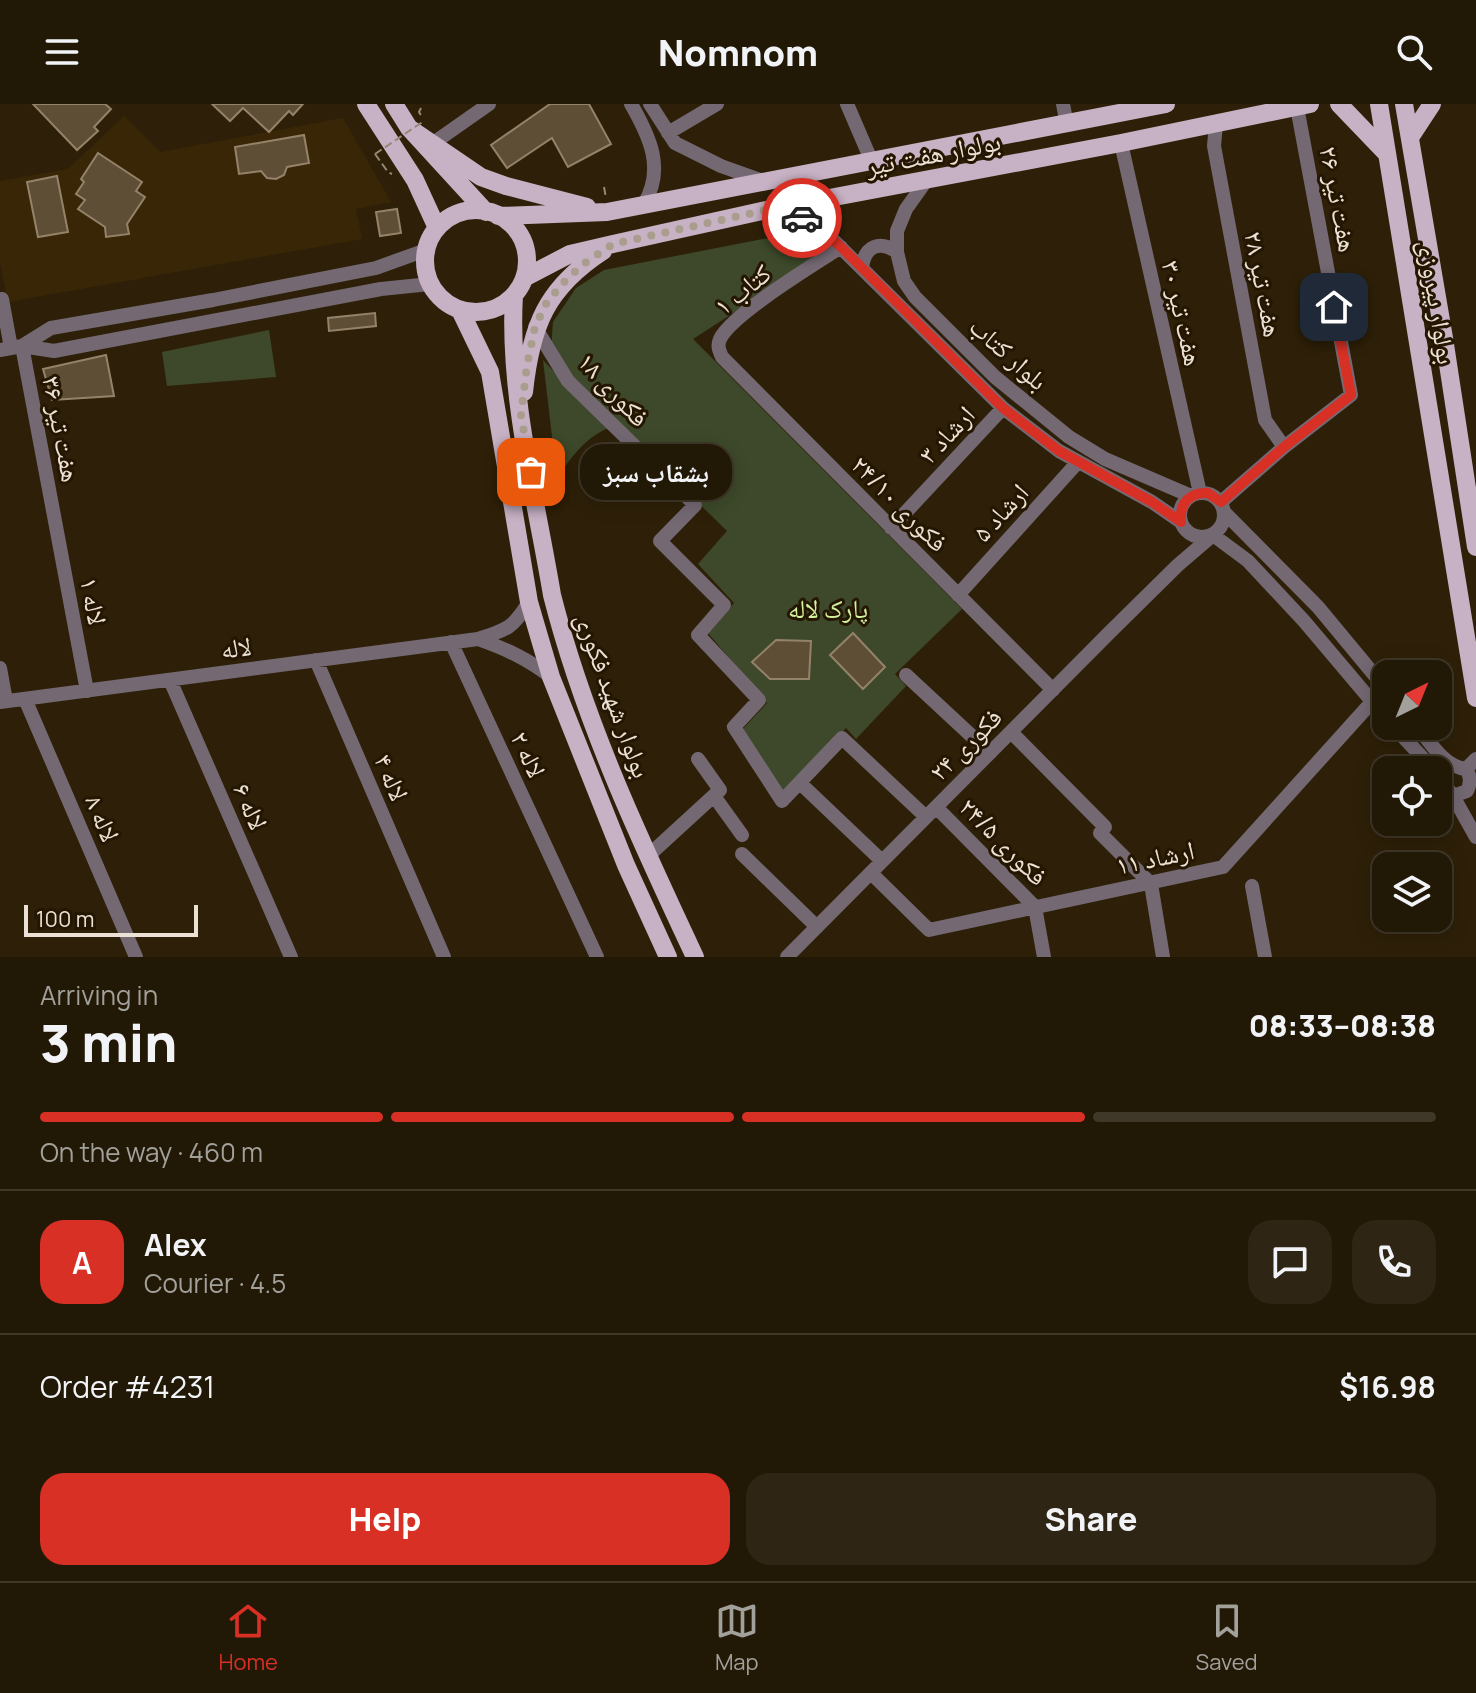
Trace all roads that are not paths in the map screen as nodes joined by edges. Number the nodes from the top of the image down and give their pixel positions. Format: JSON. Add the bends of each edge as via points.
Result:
{"nodes":[{"id":1,"x":366,"y":104,"type":"edge"},
{"id":2,"x":394,"y":104,"type":"edge"},
{"id":3,"x":489,"y":104,"type":"edge"},
{"id":4,"x":631,"y":104,"type":"edge"},
{"id":5,"x":650,"y":104,"type":"edge"},
{"id":6,"x":717,"y":104,"type":"edge"},
{"id":7,"x":847,"y":104,"type":"edge"},
{"id":8,"x":1063,"y":104,"type":"edge"},
{"id":9,"x":1166,"y":104,"type":"edge"},
{"id":10,"x":1339,"y":104,"type":"edge"},
{"id":11,"x":1379,"y":104,"type":"edge"},
{"id":12,"x":1404,"y":104,"type":"edge"},
{"id":13,"x":1432,"y":104,"type":"edge"},
{"id":14,"x":1304,"y":106,"type":"edge"},
{"id":15,"x":417,"y":124,"type":"junction"},
{"id":16,"x":1216,"y":124,"type":"junction"},
{"id":17,"x":1067,"y":125,"type":"junction"},
{"id":18,"x":1411,"y":136,"type":"junction"},
{"id":19,"x":671,"y":138,"type":"junction"},
{"id":20,"x":1121,"y":143,"type":"junction"},
{"id":21,"x":432,"y":144,"type":"junction"},
{"id":22,"x":654,"y":154,"type":"junction"},
{"id":23,"x":1388,"y":156,"type":"junction"},
{"id":24,"x":872,"y":162,"type":"junction"},
{"id":25,"x":926,"y":181,"type":"junction"},
{"id":26,"x":767,"y":182,"type":"junction"},
{"id":27,"x":644,"y":204,"type":"junction"},
{"id":28,"x":771,"y":209,"type":"junction"},
{"id":29,"x":607,"y":212,"type":"junction"},
{"id":30,"x":492,"y":214,"type":"junction"},
{"id":31,"x":437,"y":228,"type":"junction"},
{"id":32,"x":613,"y":244,"type":"junction"},
{"id":33,"x":841,"y":247,"type":"junction"},
{"id":34,"x":426,"y":250,"type":"junction"},
{"id":35,"x":897,"y":252,"type":"junction"},
{"id":36,"x":862,"y":267,"type":"junction"},
{"id":37,"x":524,"y":278,"type":"junction"},
{"id":38,"x":430,"y":284,"type":"junction"},
{"id":39,"x":514,"y":295,"type":"junction"},
{"id":40,"x":2,"y":299,"type":"dead end"},
{"id":41,"x":213,"y":300,"type":"junction"},
{"id":42,"x":460,"y":310,"type":"junction"},
{"id":43,"x":216,"y":322,"type":"junction"},
{"id":44,"x":535,"y":327,"type":"junction"},
{"id":45,"x":718,"y":346,"type":"joint"},
{"id":46,"x":11,"y":348,"type":"edge"},
{"id":47,"x":514,"y":371,"type":"junction"},
{"id":48,"x":490,"y":372,"type":"junction"},
{"id":49,"x":1003,"y":408,"type":"junction"},
{"id":50,"x":521,"y":415,"type":"junction"},
{"id":51,"x":1284,"y":447,"type":"junction"},
{"id":52,"x":1078,"y":462,"type":"junction"},
{"id":53,"x":1196,"y":494,"type":"junction"},
{"id":54,"x":1223,"y":507,"type":"junction"},
{"id":55,"x":55,"y":521,"type":"joint"},
{"id":56,"x":1184,"y":527,"type":"junction"},
{"id":57,"x":891,"y":528,"type":"junction"},
{"id":58,"x":1213,"y":535,"type":"junction"},
{"id":59,"x":1476,"y":547,"type":"edge"},
{"id":60,"x":1178,"y":565,"type":"junction"},
{"id":61,"x":958,"y":595,"type":"junction"},
{"id":62,"x":529,"y":602,"type":"junction"},
{"id":63,"x":478,"y":639,"type":"junction"},
{"id":64,"x":1471,"y":641,"type":"edge"},
{"id":65,"x":451,"y":642,"type":"junction"},
{"id":66,"x":316,"y":660,"type":"junction"},
{"id":67,"x":0,"y":668,"type":"edge"},
{"id":68,"x":1372,"y":672,"type":"edge"},
{"id":69,"x":906,"y":675,"type":"dead end"},
{"id":70,"x":551,"y":677,"type":"junction"},
{"id":71,"x":170,"y":680,"type":"junction"},
{"id":72,"x":1053,"y":690,"type":"junction"},
{"id":73,"x":87,"y":691,"type":"junction"},
{"id":74,"x":1476,"y":698,"type":"edge"},
{"id":75,"x":25,"y":699,"type":"junction"},
{"id":76,"x":3,"y":702,"type":"edge"},
{"id":77,"x":1371,"y":703,"type":"joint"},
{"id":78,"x":1011,"y":732,"type":"junction"},
{"id":79,"x":1406,"y":740,"type":"edge"},
{"id":80,"x":1429,"y":740,"type":"edge"},
{"id":81,"x":990,"y":753,"type":"junction"},
{"id":82,"x":1421,"y":756,"type":"edge"},
{"id":83,"x":698,"y":759,"type":"dead end"},
{"id":84,"x":1471,"y":764,"type":"edge"},
{"id":85,"x":800,"y":783,"type":"junction"},
{"id":86,"x":717,"y":793,"type":"junction"},
{"id":87,"x":1453,"y":796,"type":"joint"},
{"id":88,"x":931,"y":812,"type":"junction"},
{"id":89,"x":742,"y":835,"type":"dead end"},
{"id":90,"x":1476,"y":837,"type":"edge"},
{"id":91,"x":742,"y":854,"type":"dead end"},
{"id":92,"x":648,"y":856,"type":"junction"},
{"id":93,"x":882,"y":861,"type":"junction"},
{"id":94,"x":871,"y":873,"type":"junction"},
{"id":95,"x":1151,"y":884,"type":"junction"},
{"id":96,"x":1252,"y":886,"type":"dead end"},
{"id":97,"x":1035,"y":907,"type":"junction"},
{"id":98,"x":817,"y":927,"type":"junction"},
{"id":99,"x":289,"y":954,"type":"edge"},
{"id":100,"x":790,"y":956,"type":"edge"},
{"id":101,"x":136,"y":957,"type":"edge"},
{"id":102,"x":444,"y":957,"type":"edge"},
{"id":103,"x":597,"y":957,"type":"edge"},
{"id":104,"x":668,"y":957,"type":"edge"},
{"id":105,"x":695,"y":957,"type":"edge"},
{"id":106,"x":1044,"y":957,"type":"edge"},
{"id":107,"x":1163,"y":957,"type":"edge"},
{"id":108,"x":1265,"y":957,"type":"edge"}],
"edges":[{"from":1,"to":31,"type":"main road","via":[[415,180]]},
{"from":2,"to":15,"type":"main road"},
{"from":3,"to":21,"type":"street"},
{"from":4,"to":22,"type":"street"},
{"from":5,"to":19,"type":"street"},
{"from":6,"to":19,"type":"street"},
{"from":7,"to":24,"type":"street"},
{"from":8,"to":17,"type":"street"},
{"from":9,"to":17,"type":"main road","name":"بولوار هفت تیر"},
{"from":10,"to":23,"type":"main road"},
{"from":11,"to":23,"type":"main road","name":"بولوار پیروزی"},
{"from":12,"to":18,"type":"main road","name":"بولوار پیروزی"},
{"from":13,"to":18,"type":"main road"},
{"from":14,"to":16,"type":"main road","name":"بولوار هفت تیر"},
{"from":14,"to":51,"type":"street","name":"هفت تیر ۲۶","via":[[1351,395]]},
{"from":15,"to":21,"type":"main road"},
{"from":15,"to":30,"type":"main road"},
{"from":16,"to":20,"type":"main road","name":"بولوار هفت تیر"},
{"from":16,"to":51,"type":"street","name":"هفت تیر ۲۸","via":[[1214,146],[1265,420]]},
{"from":17,"to":24,"type":"main road","name":"بولوار هفت تیر"},
{"from":18,"to":59,"type":"main road","name":"بولوار پیروزی"},
{"from":19,"to":22,"type":"street","via":[[667,154]]},
{"from":19,"to":26,"type":"street","via":[[721,166]]},
{"from":20,"to":25,"type":"main road","name":"بولوار هفت تیر"},
{"from":20,"to":53,"type":"street","name":"هفت تیر ۳۰"},
{"from":21,"to":29,"type":"main road","via":[[481,177]]},
{"from":22,"to":27,"type":"street","via":[[655,178]]},
{"from":23,"to":64,"type":"main road","name":"بولوار پیروزی"},
{"from":24,"to":26,"type":"main road","name":"بولوار هفت تیر"},
{"from":25,"to":28,"type":"main road","name":"بولوار هفت تیر"},
{"from":25,"to":35,"type":"street","name":"بلوار کتاب","via":[[897,231]]},
{"from":26,"to":27,"type":"main road","name":"بولوار هفت تیر"},
{"from":27,"to":29,"type":"main road","name":"بولوار هفت تیر"},
{"from":28,"to":32,"type":"main road","name":"بولوار هفت تیر"},
{"from":28,"to":33,"type":"street","name":"بلوار کتاب","via":[[804,218]]},
{"from":29,"to":30,"type":"main road","name":"بولوار هفت تیر"},
{"from":30,"to":31,"type":"main road","via":[[459,213]]},
{"from":30,"to":37,"type":"main road","via":[[519,235],[527,263]]},
{"from":31,"to":34,"type":"main road"},
{"from":32,"to":37,"type":"main road","name":"بولوار هفت تیر","via":[[570,254]]},
{"from":32,"to":44,"type":"main road","via":[[562,284]]},
{"from":33,"to":36,"type":"street","name":"بلوار کتاب"},
{"from":33,"to":45,"type":"street","name":"کتاب ۱","via":[[742,316]]},
{"from":34,"to":38,"type":"main road"},
{"from":34,"to":41,"type":"street","via":[[376,268]]},
{"from":35,"to":36,"type":"street","via":[[873,245],[864,254]]},
{"from":35,"to":53,"type":"street","name":"بلوار کتاب","via":[[904,281],[915,297],[995,377],[1081,445],[1133,472]]},
{"from":36,"to":49,"type":"street","name":"بلوار کتاب"},
{"from":37,"to":39,"type":"main road"},
{"from":38,"to":42,"type":"main road"},
{"from":38,"to":43,"type":"street"},
{"from":39,"to":42,"type":"main road","via":[[489,311]]},
{"from":39,"to":47,"type":"main road","name":"بولوار شهید فکوری"},
{"from":40,"to":46,"type":"street","name":"هفت تیر ۳۶"},
{"from":41,"to":43,"type":"street"},
{"from":41,"to":46,"type":"street","via":[[51,328]]},
{"from":42,"to":48,"type":"main road","name":"بولوار شهید فکوری"},
{"from":43,"to":46,"type":"street","via":[[54,351]]},
{"from":44,"to":50,"type":"main road"},
{"from":44,"to":85,"type":"street","name":"فکوری ١٨","via":[[568,381],[695,505],[660,541],[724,605],[698,635],[759,700],[734,727],[782,801]]},
{"from":45,"to":57,"type":"street","name":"فکوری ۲۴/۱۰","via":[[722,357]]},
{"from":46,"to":55,"type":"street","name":"هفت تیر ۳۶"},
{"from":47,"to":48,"type":"main road","via":[[502,362]]},
{"from":47,"to":50,"type":"main road","name":"بولوار شهید فکوری"},
{"from":48,"to":62,"type":"main road","name":"بولوار شهید فکوری"},
{"from":49,"to":52,"type":"street","name":"بلوار کتاب"},
{"from":49,"to":57,"type":"street","name":"ارشاد ۳"},
{"from":50,"to":92,"type":"main road","name":"بولوار شهید فکوری","via":[[568,657]]},
{"from":51,"to":54,"type":"street"},
{"from":52,"to":56,"type":"street","name":"بلوار کتاب","via":[[1152,502]]},
{"from":52,"to":61,"type":"street","name":"ارشاد ۵"},
{"from":53,"to":54,"type":"street","via":[[1208,493]]},
{"from":53,"to":56,"type":"street","via":[[1180,512]]},
{"from":54,"to":58,"type":"street","via":[[1220,530]]},
{"from":54,"to":68,"type":"street"},
{"from":55,"to":73,"type":"street","name":"لاله ۱"},
{"from":56,"to":58,"type":"street","via":[[1196,537]]},
{"from":56,"to":60,"type":"street","name":"فکوری ۲۴"},
{"from":57,"to":61,"type":"street","name":"فکوری ۲۴/۱۰"},
{"from":58,"to":60,"type":"street","name":"فکوری ۲۴"},
{"from":58,"to":77,"type":"street","via":[[1248,561]]},
{"from":60,"to":72,"type":"street","name":"فکوری ۲۴"},
{"from":61,"to":72,"type":"street","name":"فکوری ۲۴/۱۰"},
{"from":62,"to":63,"type":"street","name":"لاله","via":[[506,631]]},
{"from":62,"to":70,"type":"main road","name":"بولوار شهید فکوری"},
{"from":63,"to":65,"type":"street","name":"لاله"},
{"from":63,"to":70,"type":"street","name":"لاله","via":[[521,655]]},
{"from":64,"to":74,"type":"main road","name":"بولوار پیروزی"},
{"from":65,"to":66,"type":"street","name":"لاله"},
{"from":65,"to":103,"type":"street","name":"لاله ۲"},
{"from":66,"to":71,"type":"street","name":"لاله"},
{"from":66,"to":102,"type":"street","name":"لاله ۴"},
{"from":67,"to":76,"type":"street"},
{"from":69,"to":81,"type":"street"},
{"from":70,"to":104,"type":"main road","name":"بولوار شهید فکوری"},
{"from":71,"to":73,"type":"street","name":"لاله"},
{"from":71,"to":99,"type":"street","name":"لاله ۶"},
{"from":72,"to":78,"type":"street","name":"فکوری ۲۴"},
{"from":73,"to":75,"type":"street","name":"لاله"},
{"from":75,"to":76,"type":"street","name":"لاله"},
{"from":75,"to":101,"type":"street","name":"لاله ۸"},
{"from":77,"to":95,"type":"street","name":"ارشاد ۱۱","via":[[1223,867]]},
{"from":78,"to":81,"type":"street","name":"فکوری ۲۴"},
{"from":78,"to":95,"type":"street"},
{"from":79,"to":82,"type":"street"},
{"from":80,"to":84,"type":"street","via":[[1458,769]]},
{"from":81,"to":88,"type":"street","name":"فکوری ۲۴"},
{"from":83,"to":86,"type":"street"},
{"from":84,"to":87,"type":"street","via":[[1471,784]]},
{"from":85,"to":88,"type":"street","name":"فکوری ۲۴/۵","via":[[842,738]]},
{"from":85,"to":93,"type":"street"},
{"from":86,"to":89,"type":"street"},
{"from":86,"to":92,"type":"street"},
{"from":87,"to":90,"type":"street"},
{"from":88,"to":93,"type":"street","name":"فکوری ۲۴"},
{"from":88,"to":97,"type":"street","name":"فکوری ۲۴/۵"},
{"from":91,"to":98,"type":"street"},
{"from":92,"to":105,"type":"main road","name":"بولوار شهید فکوری"},
{"from":93,"to":94,"type":"street","name":"فکوری ۲۴"},
{"from":94,"to":97,"type":"street","name":"ارشاد ۱۱","via":[[929,930]]},
{"from":94,"to":98,"type":"street","name":"فکوری ۲۴"},
{"from":95,"to":97,"type":"street","name":"ارشاد ۱۱"},
{"from":95,"to":107,"type":"street"},
{"from":96,"to":108,"type":"street"},
{"from":97,"to":106,"type":"street","name":"فکوری ۲۴/۵"},
{"from":98,"to":100,"type":"street","name":"فکوری ۲۴"}]}
